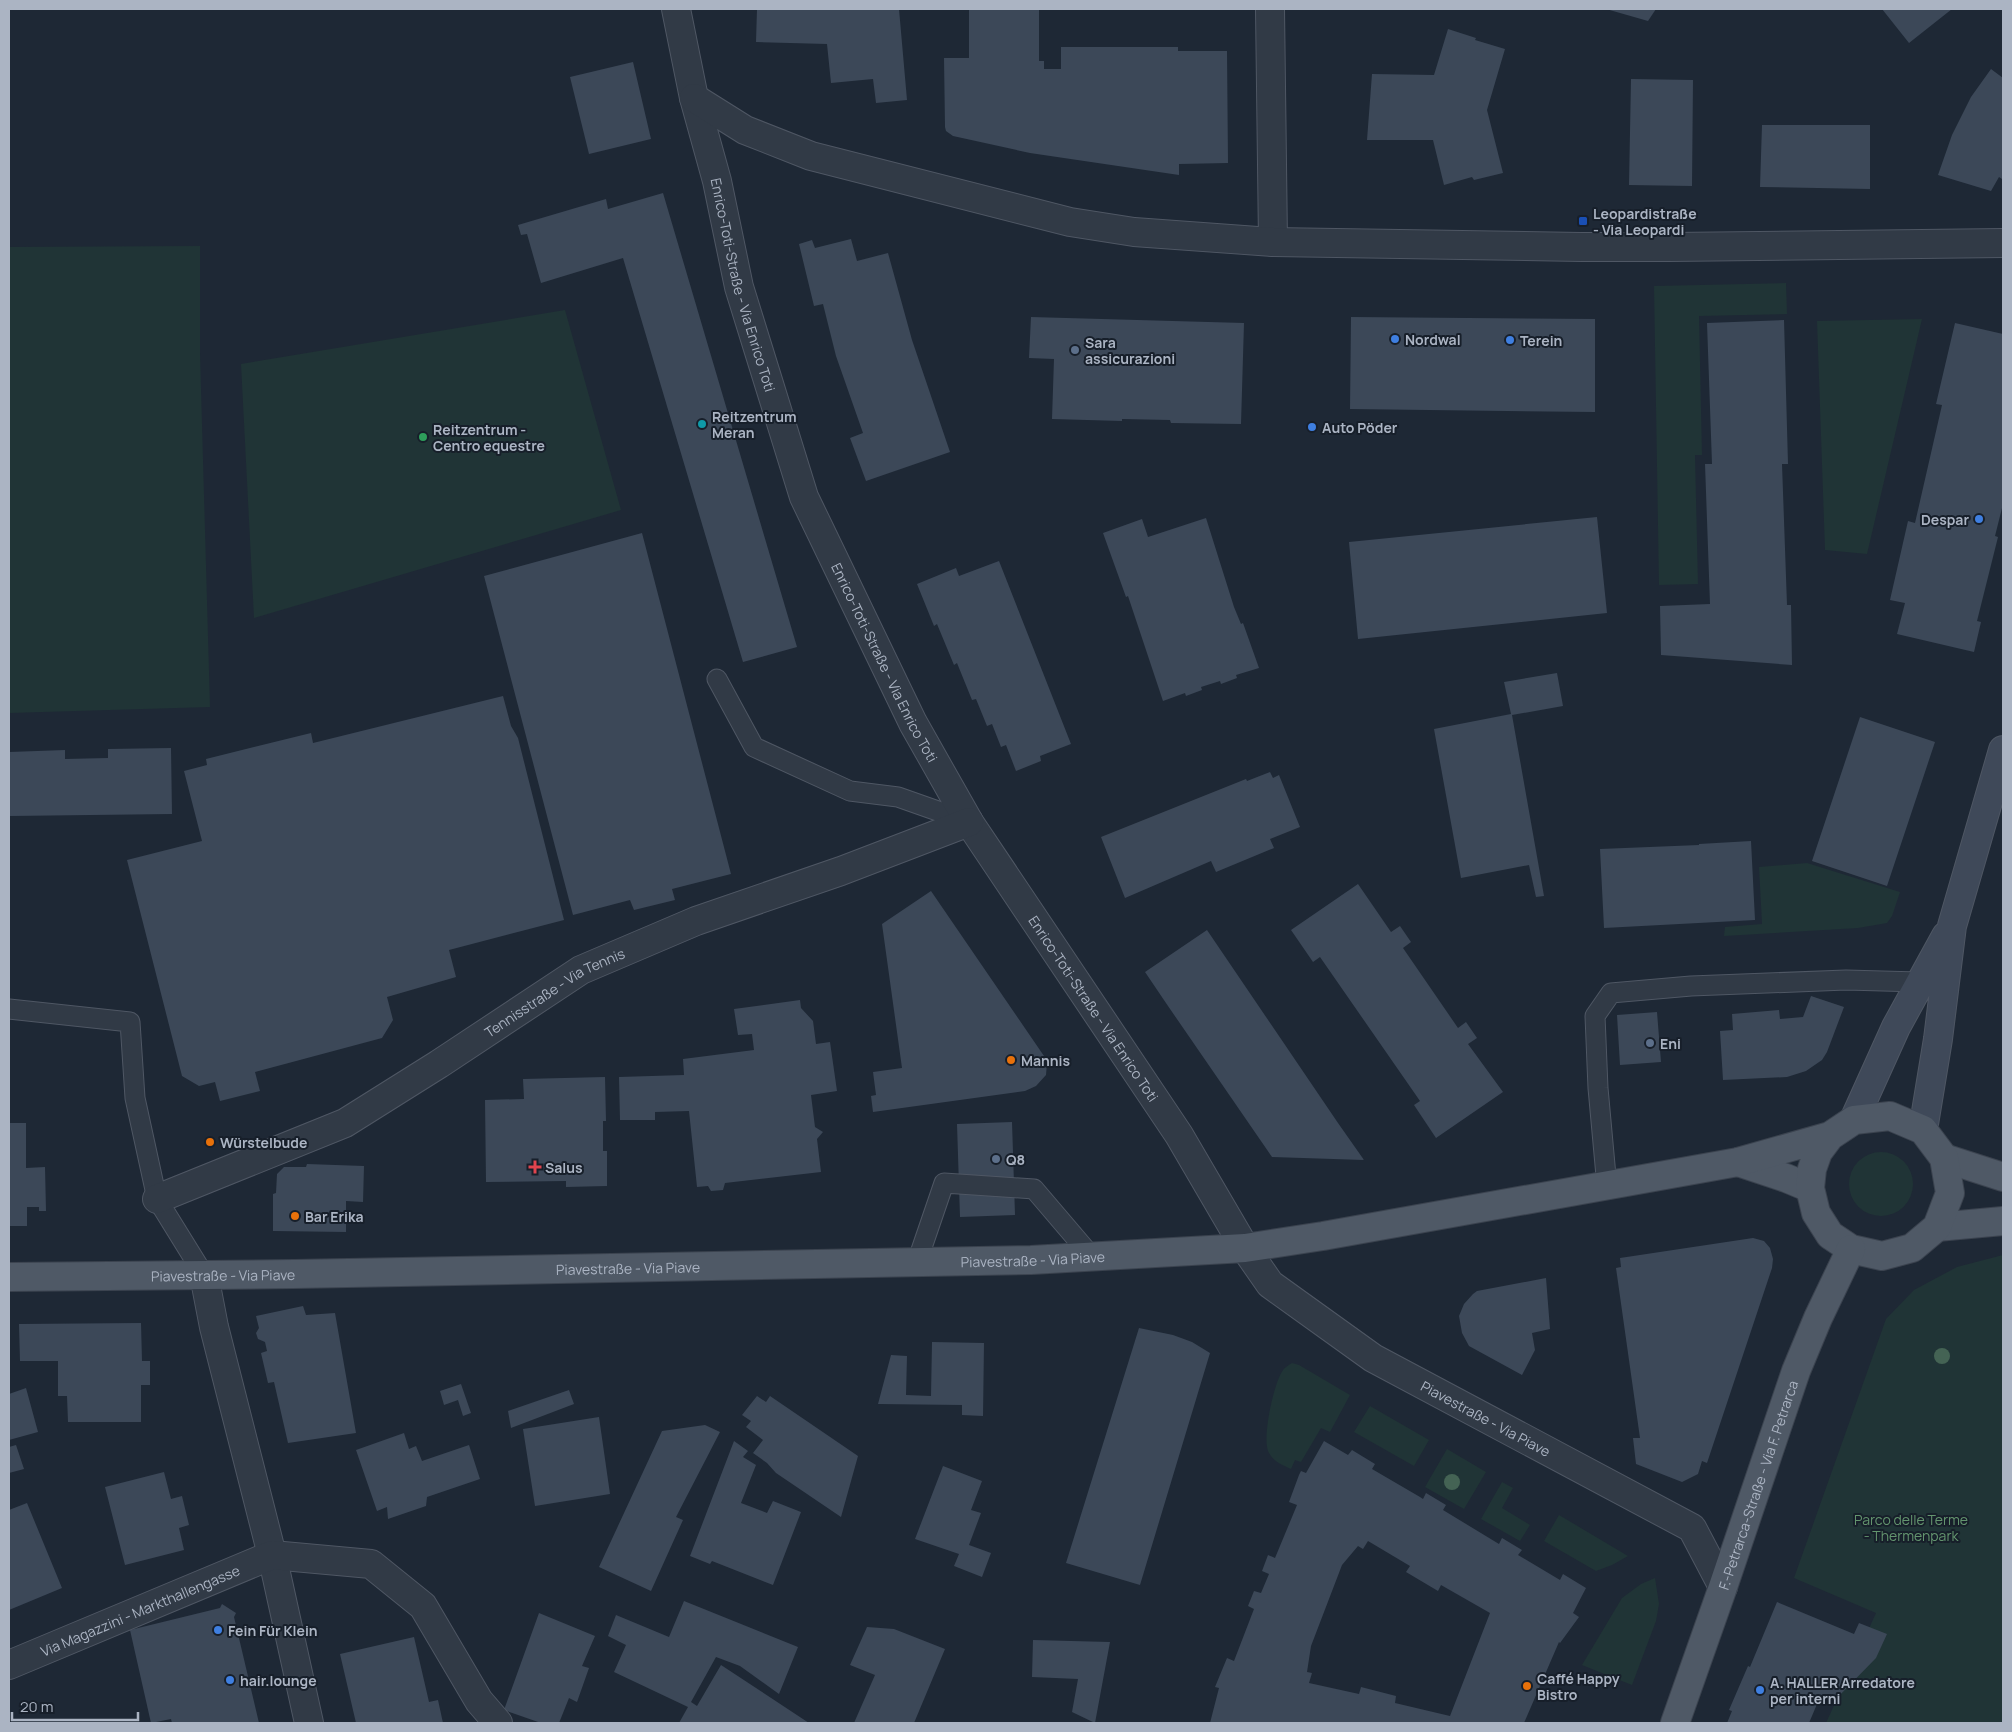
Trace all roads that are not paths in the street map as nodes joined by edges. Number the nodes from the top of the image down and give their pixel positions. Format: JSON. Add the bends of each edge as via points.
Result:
{"nodes":[{"id":1,"x":676,"y":9,"type":"edge"},
{"id":2,"x":1270,"y":9,"type":"edge"},
{"id":3,"x":694,"y":98,"type":"junction"},
{"id":4,"x":1273,"y":242,"type":"junction"},
{"id":5,"x":2003,"y":243,"type":"edge"},
{"id":6,"x":717,"y":679,"type":"dead end"},
{"id":7,"x":2003,"y":750,"type":"edge"},
{"id":8,"x":969,"y":822,"type":"junction"},
{"id":9,"x":1952,"y":926,"type":"junction"},
{"id":10,"x":1919,"y":982,"type":"junction"},
{"id":11,"x":9,"y":1009,"type":"edge"},
{"id":12,"x":1854,"y":1120,"type":"junction"},
{"id":13,"x":1923,"y":1130,"type":"junction"},
{"id":14,"x":1830,"y":1136,"type":"junction"},
{"id":15,"x":1944,"y":1158,"type":"junction"},
{"id":16,"x":1738,"y":1162,"type":"junction"},
{"id":17,"x":2003,"y":1177,"type":"edge"},
{"id":18,"x":1607,"y":1187,"type":"junction"},
{"id":19,"x":1810,"y":1188,"type":"junction"},
{"id":20,"x":157,"y":1199,"type":"junction"},
{"id":21,"x":2003,"y":1221,"type":"edge"},
{"id":22,"x":1937,"y":1227,"type":"junction"},
{"id":23,"x":1245,"y":1248,"type":"junction"},
{"id":24,"x":1852,"y":1249,"type":"junction"},
{"id":25,"x":1092,"y":1257,"type":"junction"},
{"id":26,"x":917,"y":1262,"type":"junction"},
{"id":27,"x":204,"y":1275,"type":"junction"},
{"id":28,"x":9,"y":1277,"type":"edge"},
{"id":29,"x":272,"y":1555,"type":"junction"},
{"id":30,"x":1723,"y":1587,"type":"junction"},
{"id":31,"x":9,"y":1665,"type":"edge"},
{"id":32,"x":309,"y":1723,"type":"edge"},
{"id":33,"x":498,"y":1723,"type":"edge"},
{"id":34,"x":1675,"y":1723,"type":"edge"}],
"edges":[{"from":1,"to":3,"type":"street","name":"Enrico-Toti-Straße - Via Enrico Toti"},
{"from":2,"to":4,"type":"street"},
{"from":3,"to":4,"type":"street","via":[[745,130],[811,156],[992,203],[1070,222],[1134,232]]},
{"from":3,"to":8,"type":"street","name":"Enrico-Toti-Straße - Via Enrico Toti","via":[[717,181],[739,287],[804,497],[913,723]]},
{"from":4,"to":5,"type":"street","via":[[1662,247]]},
{"from":6,"to":8,"type":"lane","via":[[754,747],[850,791],[898,797]]},
{"from":7,"to":9,"type":"street"},
{"from":8,"to":20,"type":"street","name":"Tennisstraße - Via Tennis","via":[[841,871],[696,920],[581,970],[345,1123]]},
{"from":8,"to":23,"type":"street","name":"Enrico-Toti-Straße - Via Enrico Toti","via":[[1179,1135]]},
{"from":9,"to":10,"type":"street"},
{"from":9,"to":13,"type":"street"},
{"from":10,"to":12,"type":"street"},
{"from":10,"to":18,"type":"lane","via":[[1846,980],[1690,986],[1611,993],[1595,1016]]},
{"from":11,"to":20,"type":"lane","via":[[130,1022],[135,1098]]},
{"from":12,"to":13,"type":"main road","name":"Piavestraße - Via Piave","via":[[1890,1116]]},
{"from":12,"to":14,"type":"main road","name":"Piavestraße - Via Piave"},
{"from":13,"to":15,"type":"main road","name":"Piavestraße - Via Piave"},
{"from":14,"to":16,"type":"main road","name":"Piavestraße - Via Piave"},
{"from":14,"to":19,"type":"main road","name":"Piavestraße - Via Piave","via":[[1818,1152]]},
{"from":15,"to":17,"type":"main road"},
{"from":15,"to":22,"type":"main road","name":"Piavestraße - Via Piave","via":[[1950,1194]]},
{"from":16,"to":18,"type":"main road","name":"Piavestraße - Via Piave"},
{"from":16,"to":19,"type":"main road","name":"Piavestraße - Via Piave"},
{"from":18,"to":23,"type":"main road","name":"Piavestraße - Via Piave"},
{"from":19,"to":24,"type":"main road","name":"Piavestraße - Via Piave","via":[[1816,1213],[1830,1235]]},
{"from":20,"to":27,"type":"lane"},
{"from":21,"to":22,"type":"main road"},
{"from":22,"to":24,"type":"main road","name":"Piavestraße - Via Piave","via":[[1912,1248],[1882,1256]]},
{"from":23,"to":25,"type":"main road","name":"Piavestraße - Via Piave"},
{"from":23,"to":30,"type":"street","name":"Piavestraße - Via Piave","via":[[1270,1284],[1373,1358],[1692,1528]]},
{"from":24,"to":30,"type":"main road","name":"F.-Petrarca-Straße - Via F. Petrarca","via":[[1796,1371]]},
{"from":25,"to":26,"type":"main road","name":"Piavestraße - Via Piave"},
{"from":25,"to":26,"type":"lane","via":[[1034,1189],[944,1183]]},
{"from":26,"to":27,"type":"main road","name":"Piavestraße - Via Piave"},
{"from":27,"to":28,"type":"main road","name":"Piavestraße - Via Piave"},
{"from":27,"to":29,"type":"street"},
{"from":29,"to":31,"type":"street","name":"Via Magazzini - Markthallengasse"},
{"from":29,"to":32,"type":"street"},
{"from":29,"to":33,"type":"street","via":[[371,1564],[422,1606],[478,1701]]},
{"from":30,"to":34,"type":"main road","name":"F.-Petrarca-Straße - Via F. Petrarca"}]}
